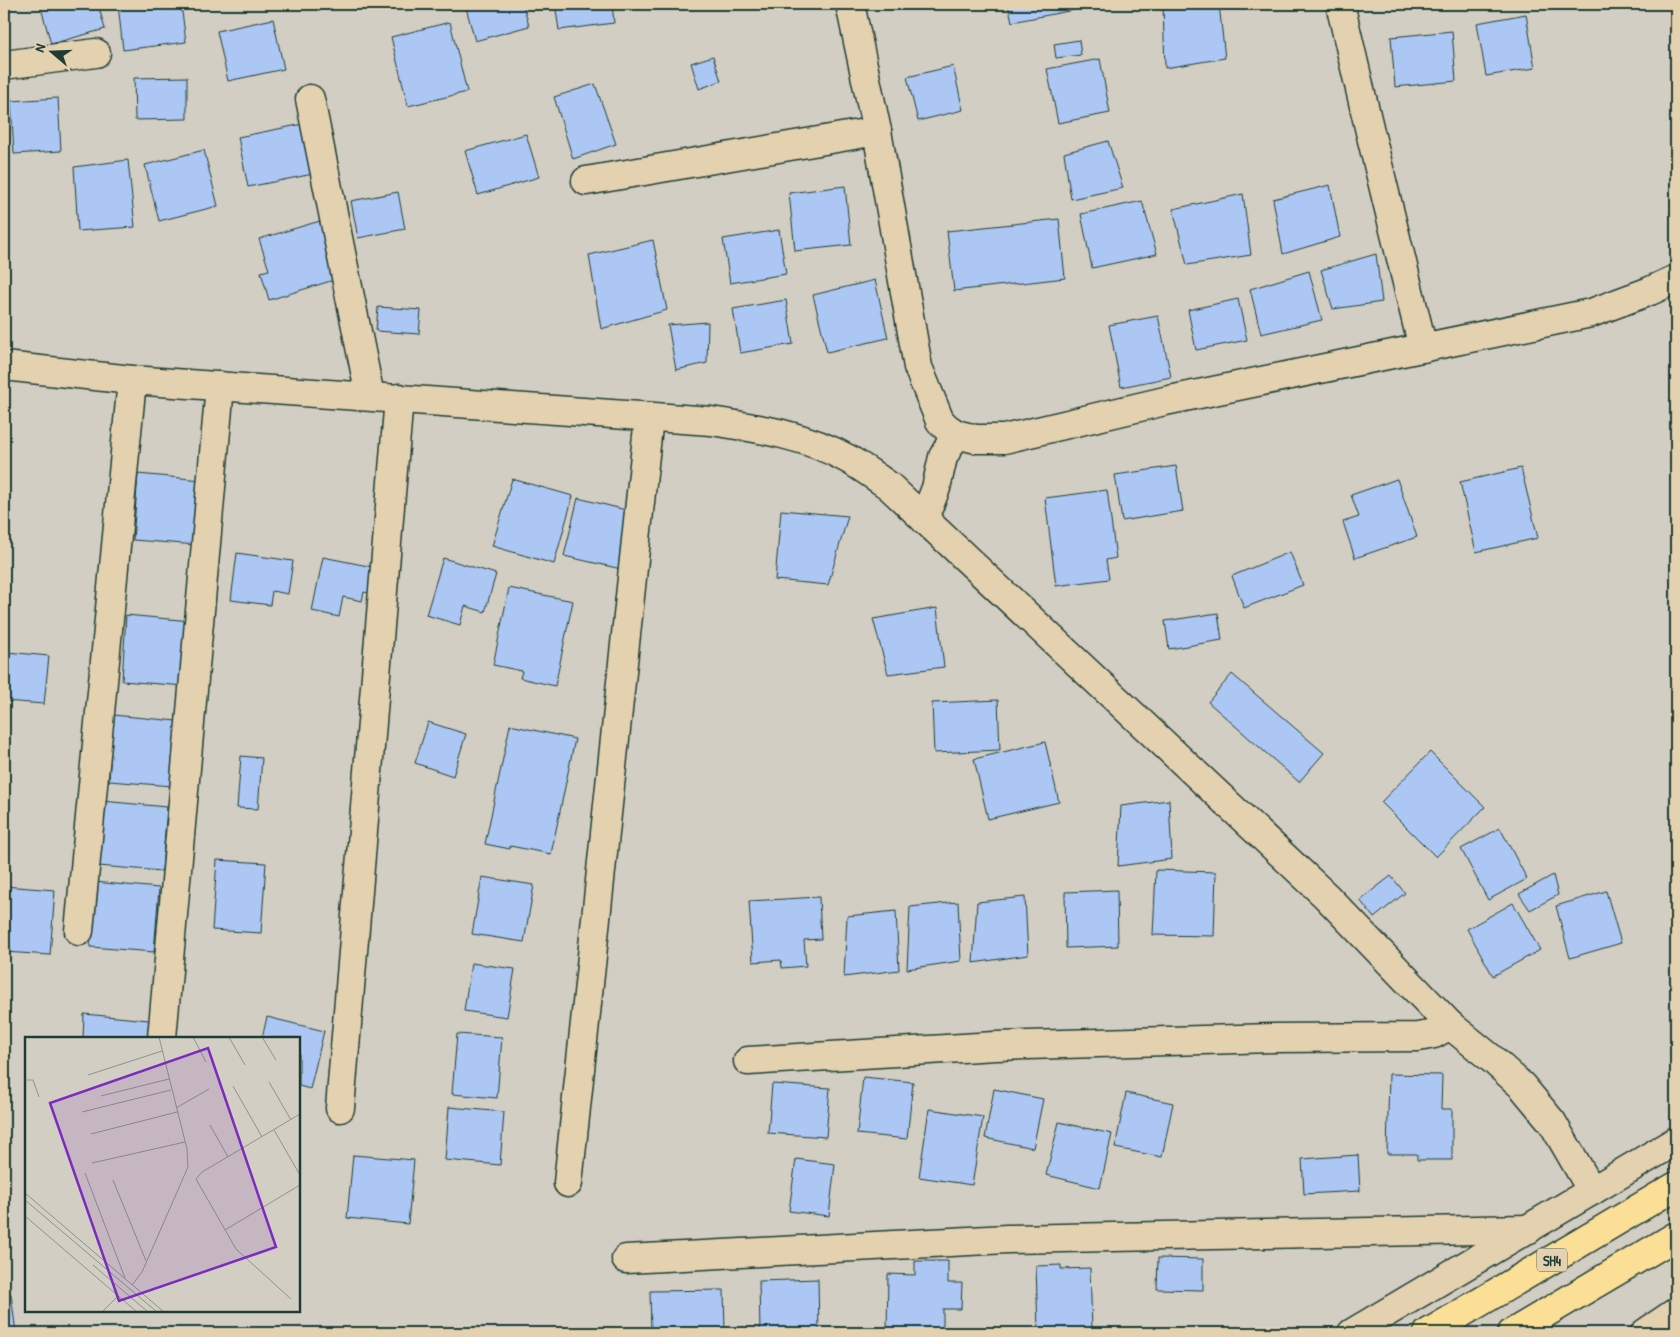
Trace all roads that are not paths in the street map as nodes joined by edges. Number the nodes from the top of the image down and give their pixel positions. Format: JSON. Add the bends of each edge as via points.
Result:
{"nodes":[{"id":1,"x":850,"y":4,"type":"edge"},
{"id":2,"x":1340,"y":4,"type":"edge"},
{"id":3,"x":96,"y":53,"type":"dead end"},
{"id":4,"x":4,"y":64,"type":"edge"},
{"id":5,"x":310,"y":99,"type":"dead end"},
{"id":6,"x":877,"y":131,"type":"junction"},
{"id":7,"x":586,"y":181,"type":"dead end"},
{"id":8,"x":1676,"y":279,"type":"edge"},
{"id":9,"x":1423,"y":348,"type":"junction"},
{"id":10,"x":4,"y":366,"type":"edge"},
{"id":11,"x":132,"y":380,"type":"junction"},
{"id":12,"x":220,"y":386,"type":"junction"},
{"id":13,"x":370,"y":396,"type":"junction"},
{"id":14,"x":399,"y":398,"type":"junction"},
{"id":15,"x":649,"y":417,"type":"junction"},
{"id":16,"x":956,"y":434,"type":"junction"},
{"id":17,"x":924,"y":519,"type":"junction"},
{"id":18,"x":79,"y":931,"type":"dead end"},
{"id":19,"x":1450,"y":1025,"type":"junction"},
{"id":20,"x":162,"y":1037,"type":"edge"},
{"id":21,"x":748,"y":1061,"type":"dead end"},
{"id":22,"x":340,"y":1108,"type":"dead end"},
{"id":23,"x":1676,"y":1141,"type":"edge"},
{"id":24,"x":568,"y":1183,"type":"dead end"},
{"id":25,"x":1676,"y":1186,"type":"edge"},
{"id":26,"x":1592,"y":1191,"type":"junction"},
{"id":27,"x":1529,"y":1229,"type":"junction"},
{"id":28,"x":1676,"y":1236,"type":"edge"},
{"id":29,"x":626,"y":1259,"type":"dead end"},
{"id":30,"x":1676,"y":1312,"type":"edge"},
{"id":31,"x":1352,"y":1333,"type":"edge"},
{"id":32,"x":1428,"y":1333,"type":"edge"},
{"id":33,"x":1512,"y":1333,"type":"edge"},
{"id":34,"x":1645,"y":1333,"type":"edge"}],
"edges":[{"from":1,"to":6,"type":"street"},
{"from":2,"to":9,"type":"street"},
{"from":3,"to":4,"type":"street"},
{"from":5,"to":13,"type":"street"},
{"from":6,"to":7,"type":"street"},
{"from":6,"to":16,"type":"street","via":[[918,367],[940,421]]},
{"from":8,"to":9,"type":"street","via":[[1591,313]]},
{"from":9,"to":16,"type":"street","via":[[1166,401],[1004,439],[976,439]]},
{"from":10,"to":11,"type":"street"},
{"from":11,"to":12,"type":"street"},
{"from":11,"to":18,"type":"street"},
{"from":12,"to":13,"type":"street"},
{"from":12,"to":20,"type":"street"},
{"from":13,"to":14,"type":"street"},
{"from":14,"to":15,"type":"street"},
{"from":14,"to":22,"type":"street"},
{"from":15,"to":17,"type":"street","via":[[757,428],[808,442],[847,458],[890,486]]},
{"from":15,"to":24,"type":"street"},
{"from":16,"to":17,"type":"street","via":[[943,458]]},
{"from":17,"to":19,"type":"street","via":[[1326,896]]},
{"from":19,"to":21,"type":"street","via":[[1434,1034],[1418,1037],[995,1046]]},
{"from":19,"to":26,"type":"street","via":[[1522,1086],[1552,1122]]},
{"from":23,"to":26,"type":"street"},
{"from":25,"to":32,"type":"highway","number":"SH4"},
{"from":26,"to":27,"type":"street"},
{"from":27,"to":29,"type":"street","via":[[1007,1238]]},
{"from":27,"to":31,"type":"street"},
{"from":28,"to":33,"type":"highway"},
{"from":30,"to":34,"type":"street"}]}
